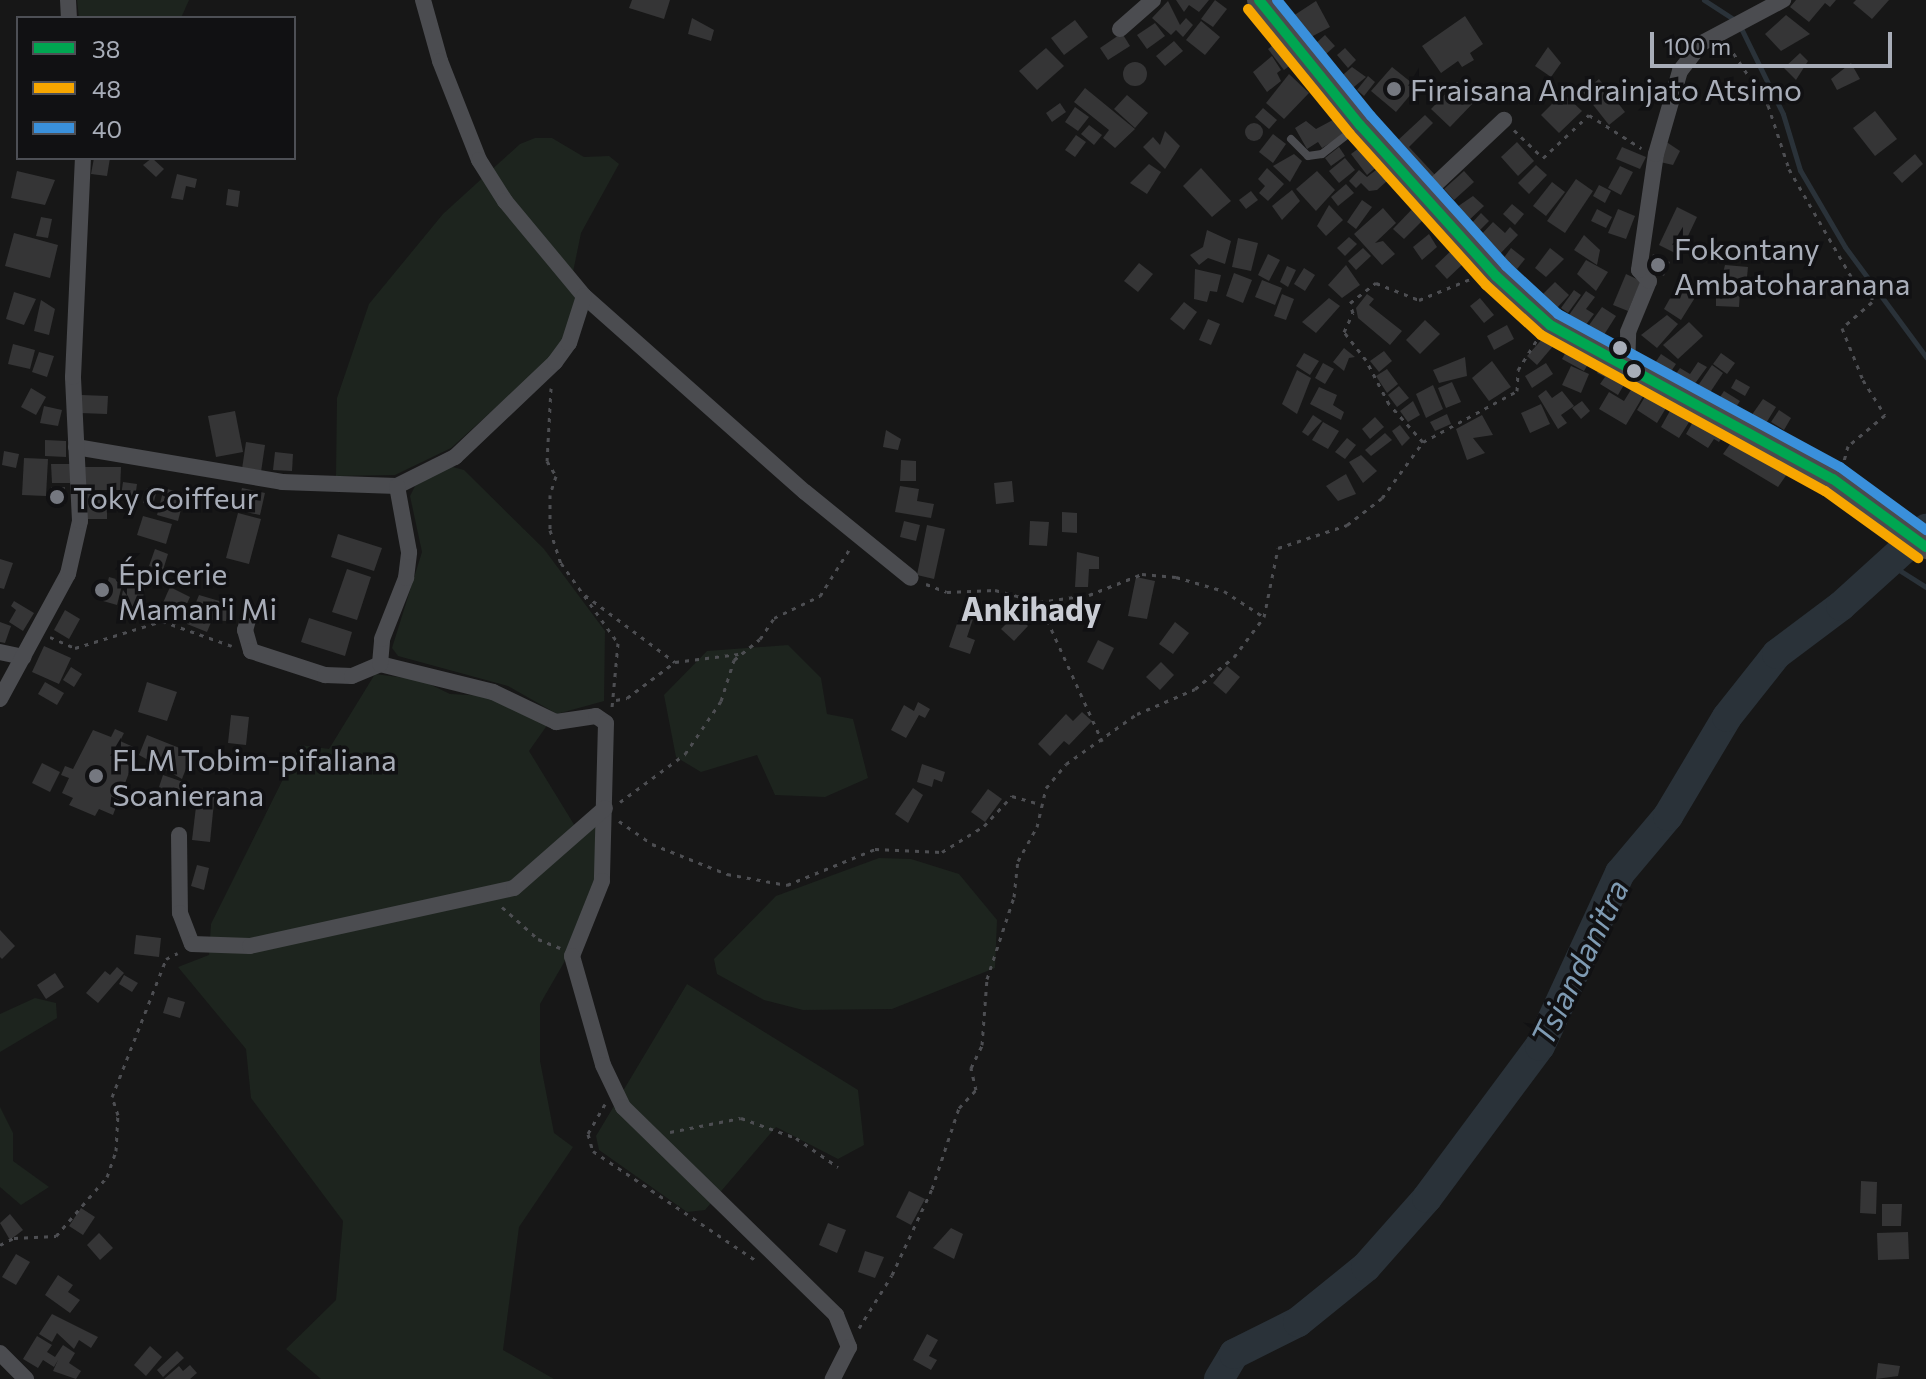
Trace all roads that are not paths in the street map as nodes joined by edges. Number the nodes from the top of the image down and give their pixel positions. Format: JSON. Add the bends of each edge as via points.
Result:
{"nodes":[{"id":1,"x":423,"y":0,"type":"edge"},
{"id":2,"x":1153,"y":0,"type":"edge"},
{"id":3,"x":1259,"y":0,"type":"edge"},
{"id":4,"x":1782,"y":0,"type":"edge"},
{"id":5,"x":1120,"y":29,"type":"dead end"},
{"id":6,"x":1504,"y":120,"type":"road end"},
{"id":7,"x":1360,"y":125,"type":"junction"},
{"id":8,"x":1291,"y":139,"type":"dead end"},
{"id":9,"x":83,"y":160,"type":"edge"},
{"id":10,"x":1424,"y":195,"type":"junction"},
{"id":11,"x":584,"y":296,"type":"junction"},
{"id":12,"x":1627,"y":367,"type":"junction"},
{"id":13,"x":76,"y":447,"type":"junction"},
{"id":14,"x":397,"y":486,"type":"junction"},
{"id":15,"x":1926,"y":547,"type":"edge"},
{"id":16,"x":911,"y":578,"type":"road end"},
{"id":17,"x":250,"y":613,"type":"dead end"},
{"id":18,"x":0,"y":652,"type":"edge"},
{"id":19,"x":23,"y":657,"type":"junction"},
{"id":20,"x":380,"y":664,"type":"junction"},
{"id":21,"x":0,"y":699,"type":"edge"},
{"id":22,"x":605,"y":808,"type":"junction"},
{"id":23,"x":179,"y":835,"type":"dead end"},
{"id":24,"x":0,"y":1353,"type":"edge"},
{"id":25,"x":26,"y":1379,"type":"edge"},
{"id":26,"x":833,"y":1379,"type":"edge"}],
"edges":[{"from":1,"to":11,"type":"street","via":[[440,61],[479,160],[505,201]]},
{"from":2,"to":5,"type":"street"},
{"from":3,"to":7,"type":"street"},
{"from":4,"to":12,"type":"street","via":[[1702,43],[1680,71],[1656,154],[1639,270],[1649,281],[1628,332]]},
{"from":6,"to":10,"type":"street"},
{"from":7,"to":8,"type":"lane","via":[[1322,154],[1308,156]]},
{"from":7,"to":10,"type":"street"},
{"from":9,"to":13,"type":"street","via":[[73,377]]},
{"from":10,"to":12,"type":"street","via":[[1486,265],[1550,325]]},
{"from":11,"to":14,"type":"street","via":[[569,343],[555,362],[455,457]]},
{"from":11,"to":16,"type":"street","via":[[857,537]]},
{"from":12,"to":15,"type":"street","via":[[1833,479]]},
{"from":13,"to":14,"type":"street","via":[[282,482]]},
{"from":13,"to":19,"type":"street","via":[[80,521],[68,574]]},
{"from":14,"to":20,"type":"street","via":[[409,552],[406,578],[382,639]]},
{"from":17,"to":20,"type":"street","via":[[245,630],[251,651],[325,675],[352,676]]},
{"from":18,"to":19,"type":"street"},
{"from":19,"to":21,"type":"street"},
{"from":20,"to":22,"type":"street","via":[[493,692],[556,722],[596,716],[606,723]]},
{"from":22,"to":23,"type":"street","via":[[514,888],[250,946],[192,944],[180,913]]},
{"from":22,"to":26,"type":"street","via":[[602,881],[572,956],[613,1091],[623,1107],[836,1315],[849,1347]]},
{"from":24,"to":25,"type":"street"}]}
